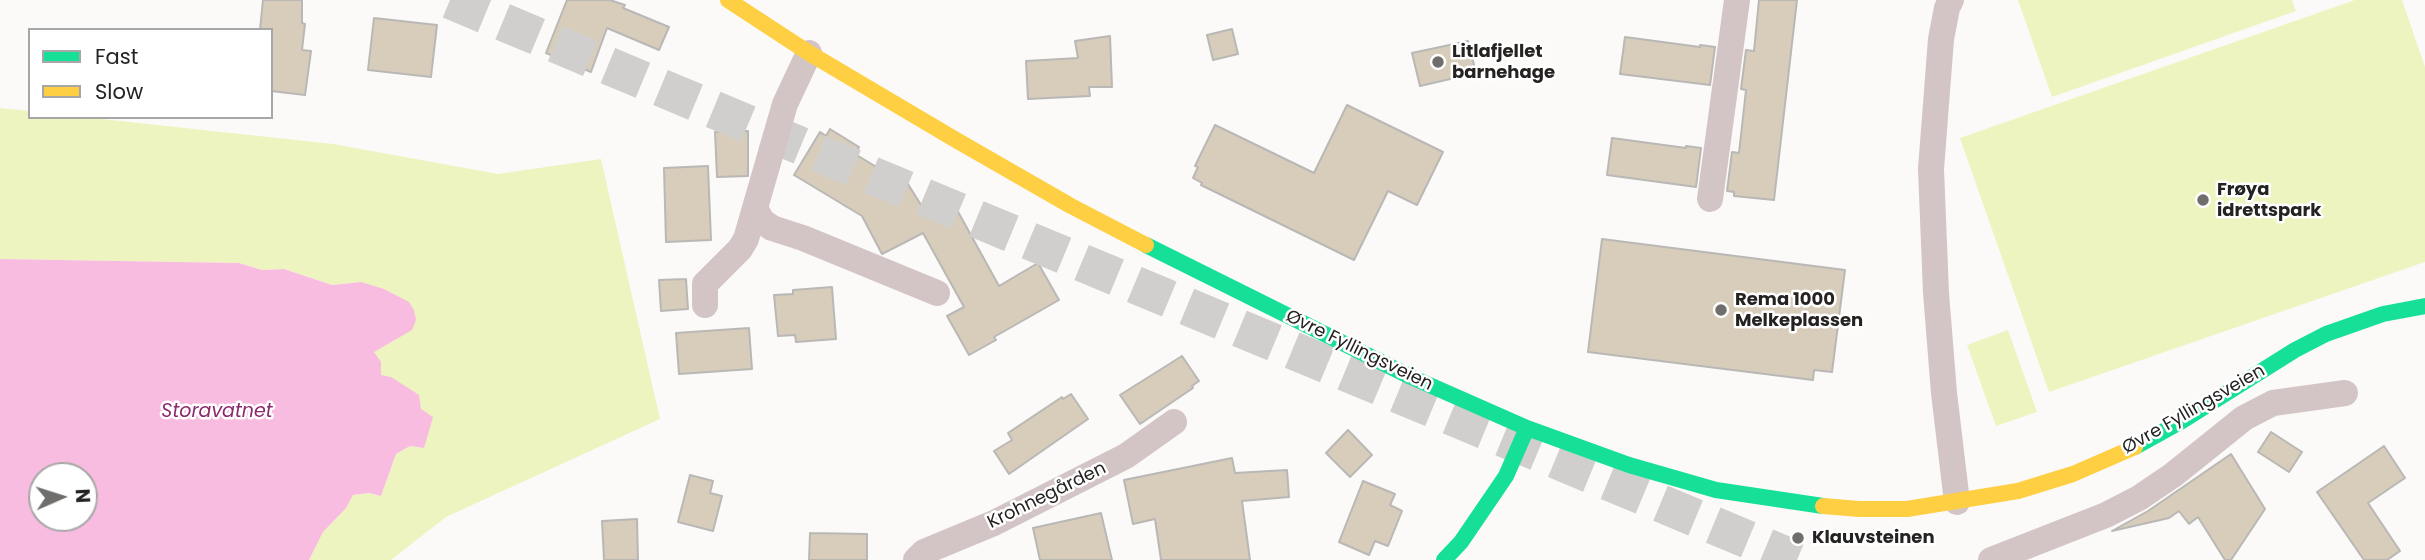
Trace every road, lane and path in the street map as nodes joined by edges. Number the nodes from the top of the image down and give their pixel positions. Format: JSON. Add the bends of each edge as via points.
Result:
{"nodes":[{"id":1,"x":728,"y":0,"type":"edge"},
{"id":2,"x":1737,"y":0,"type":"edge"},
{"id":3,"x":1945,"y":3,"type":"edge"},
{"id":4,"x":809,"y":52,"type":"junction"},
{"id":5,"x":1710,"y":199,"type":"dead end"},
{"id":6,"x":755,"y":208,"type":"junction"},
{"id":7,"x":937,"y":293,"type":"dead end"},
{"id":8,"x":705,"y":305,"type":"dead end"},
{"id":9,"x":2425,"y":306,"type":"edge"},
{"id":10,"x":2345,"y":393,"type":"dead end"},
{"id":11,"x":1174,"y":422,"type":"dead end"},
{"id":12,"x":1527,"y":428,"type":"junction"},
{"id":13,"x":1957,"y":502,"type":"junction"},
{"id":14,"x":916,"y":560,"type":"edge"},
{"id":15,"x":1444,"y":560,"type":"edge"},
{"id":16,"x":1991,"y":560,"type":"edge"}],
"edges":[{"from":1,"to":4,"type":"main road","name":"Øvre Fyllingsveien"},
{"from":2,"to":5,"type":"street"},
{"from":3,"to":13,"type":"street","via":[[1931,169],[1938,317]]},
{"from":4,"to":6,"type":"street","via":[[785,104]]},
{"from":4,"to":12,"type":"main road","name":"Øvre Fyllingsveien","via":[[1071,206],[1409,376]]},
{"from":6,"to":7,"type":"street","via":[[772,228]]},
{"from":6,"to":8,"type":"street","via":[[746,239],[705,284]]},
{"from":9,"to":13,"type":"main road","name":"Øvre Fyllingsveien","via":[[2383,314],[2326,334],[2182,421],[2073,474],[2018,491]]},
{"from":10,"to":16,"type":"street","name":"Øvre Fyllingsveien","via":[[2273,403],[2244,418],[2139,498]]},
{"from":11,"to":14,"type":"street","name":"Krohnegården","via":[[1126,456]]},
{"from":12,"to":13,"type":"main road","name":"Øvre Fyllingsveien","via":[[1716,490],[1859,509]]},
{"from":12,"to":15,"type":"main road","via":[[1506,476]]}]}
